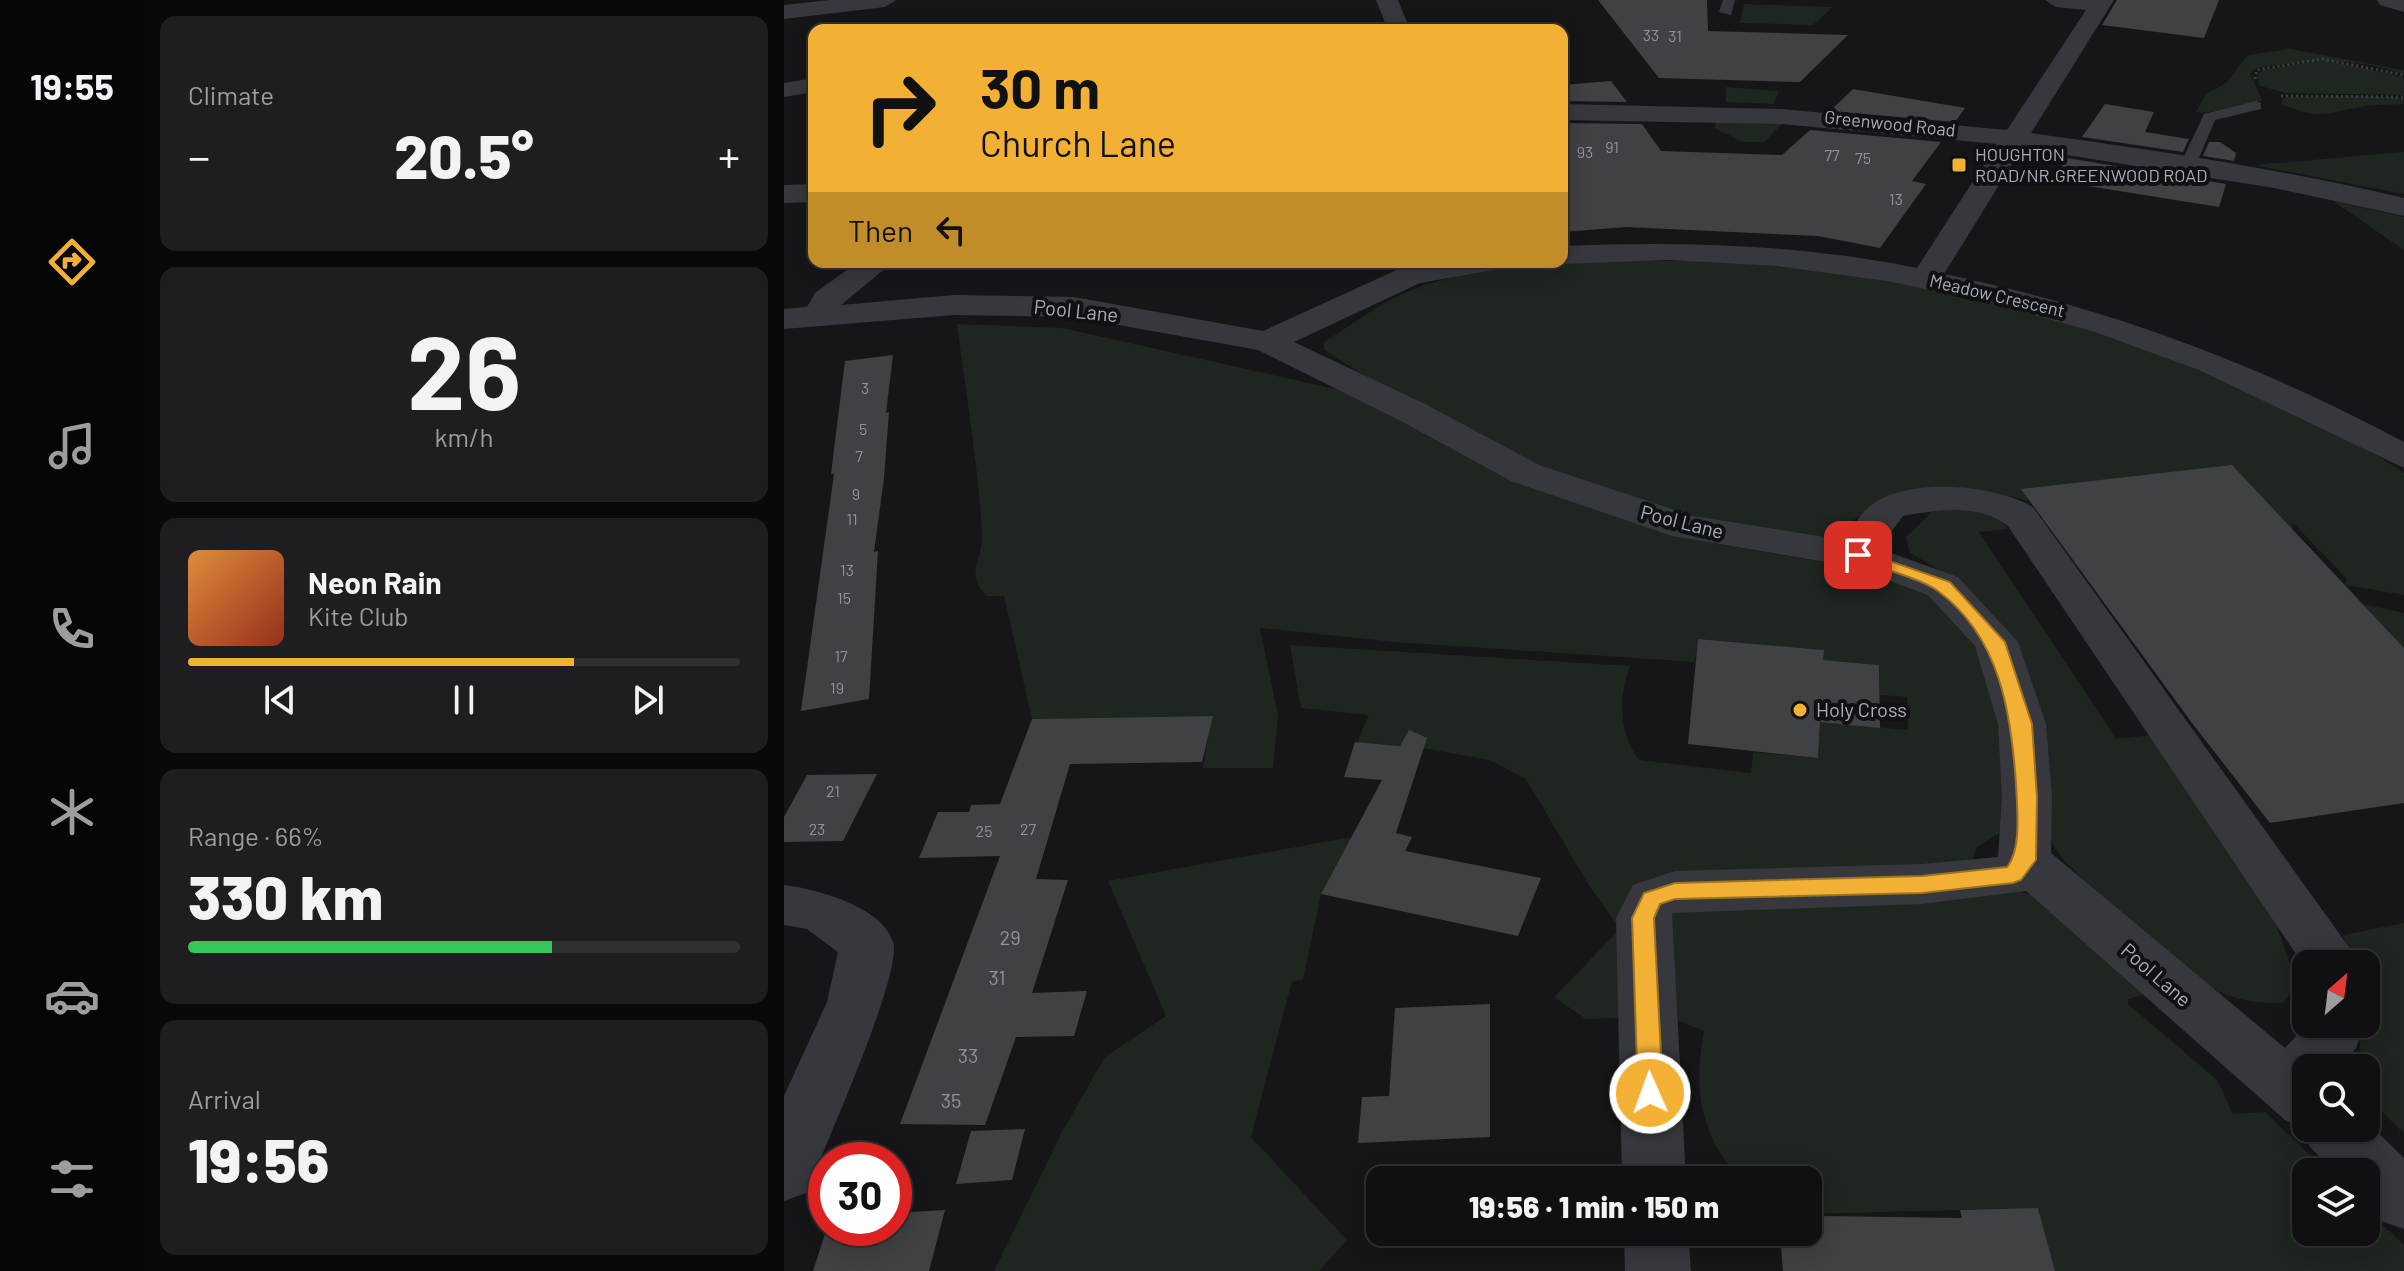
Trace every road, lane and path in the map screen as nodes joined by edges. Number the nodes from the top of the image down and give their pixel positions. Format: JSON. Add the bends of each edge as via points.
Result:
{"nodes":[{"id":1,"x":885,"y":0,"type":"edge"},
{"id":2,"x":1387,"y":0,"type":"edge"},
{"id":3,"x":2056,"y":0,"type":"edge"},
{"id":4,"x":2388,"y":0,"type":"edge"},
{"id":5,"x":2101,"y":2,"type":"edge"},
{"id":6,"x":2404,"y":5,"type":"edge"},
{"id":7,"x":784,"y":12,"type":"edge"},
{"id":8,"x":1397,"y":24,"type":"edge"},
{"id":9,"x":2404,"y":75,"type":"edge"},
{"id":10,"x":808,"y":86,"type":"edge"},
{"id":11,"x":2261,"y":89,"type":"dead end"},
{"id":12,"x":784,"y":90,"type":"edge"},
{"id":13,"x":2273,"y":96,"type":"dead end"},
{"id":14,"x":2404,"y":97,"type":"edge"},
{"id":15,"x":2256,"y":106,"type":"dead end"},
{"id":16,"x":1568,"y":112,"type":"edge"},
{"id":17,"x":2017,"y":137,"type":"junction"},
{"id":18,"x":2188,"y":165,"type":"junction"},
{"id":19,"x":808,"y":193,"type":"edge"},
{"id":20,"x":784,"y":194,"type":"edge"},
{"id":21,"x":2404,"y":207,"type":"edge"},
{"id":22,"x":1568,"y":255,"type":"edge"},
{"id":23,"x":870,"y":268,"type":"edge"},
{"id":24,"x":1453,"y":268,"type":"edge"},
{"id":25,"x":1925,"y":279,"type":"junction"},
{"id":26,"x":799,"y":317,"type":"edge"},
{"id":27,"x":1267,"y":342,"type":"junction"},
{"id":28,"x":784,"y":354,"type":"edge"},
{"id":29,"x":2404,"y":457,"type":"edge"},
{"id":30,"x":1870,"y":559,"type":"junction"},
{"id":31,"x":2025,"y":860,"type":"junction"},
{"id":32,"x":784,"y":905,"type":"edge"},
{"id":33,"x":2323,"y":950,"type":"edge"},
{"id":34,"x":2292,"y":1089,"type":"edge"},
{"id":35,"x":790,"y":1141,"type":"edge"},
{"id":36,"x":2346,"y":1142,"type":"edge"},
{"id":37,"x":1653,"y":1166,"type":"edge"},
{"id":38,"x":2404,"y":1200,"type":"edge"},
{"id":39,"x":1657,"y":1246,"type":"edge"},
{"id":40,"x":1658,"y":1271,"type":"edge"}],
"edges":[{"from":1,"to":7,"type":"street"},
{"from":2,"to":8,"type":"street"},
{"from":3,"to":5,"type":"street"},
{"from":4,"to":6,"type":"street"},
{"from":5,"to":17,"type":"street"},
{"from":9,"to":11,"type":"path","via":[[2322,59],[2257,70],[2254,76]]},
{"from":10,"to":12,"type":"street"},
{"from":13,"to":14,"type":"path"},
{"from":15,"to":18,"type":"lane","via":[[2209,117]]},
{"from":16,"to":17,"type":"street","name":"Greenwood Road","via":[[1751,112]]},
{"from":17,"to":18,"type":"street","name":"Greenwood Road"},
{"from":17,"to":25,"type":"street"},
{"from":18,"to":21,"type":"street","name":"Greenwood Road"},
{"from":19,"to":20,"type":"street"},
{"from":22,"to":25,"type":"street","name":"Meadow Crescent","via":[[1704,254],[1823,262]]},
{"from":23,"to":26,"type":"street"},
{"from":24,"to":27,"type":"street","via":[[1412,275]]},
{"from":25,"to":29,"type":"street","name":"Meadow Crescent","via":[[2125,330],[2257,381]]},
{"from":26,"to":27,"type":"street","name":"Pool Lane","via":[[954,305],[1074,307]]},
{"from":26,"to":28,"type":"street"},
{"from":27,"to":30,"type":"street","name":"Pool Lane","via":[[1525,473],[1686,527]]},
{"from":30,"to":31,"type":"street","name":"Pool Lane","via":[[1943,586],[1996,642],[2022,724]]},
{"from":30,"to":33,"type":"street","via":[[1872,530],[1890,507],[1937,499],[1978,501],[2018,514]]},
{"from":31,"to":34,"type":"street","name":"Pool Lane"},
{"from":31,"to":37,"type":"street","via":[[2013,875],[1922,884],[1675,891],[1652,899],[1643,918]]},
{"from":32,"to":35,"type":"street","via":[[821,910],[867,944],[855,1002]]},
{"from":36,"to":38,"type":"street"},
{"from":39,"to":40,"type":"street"}]}
